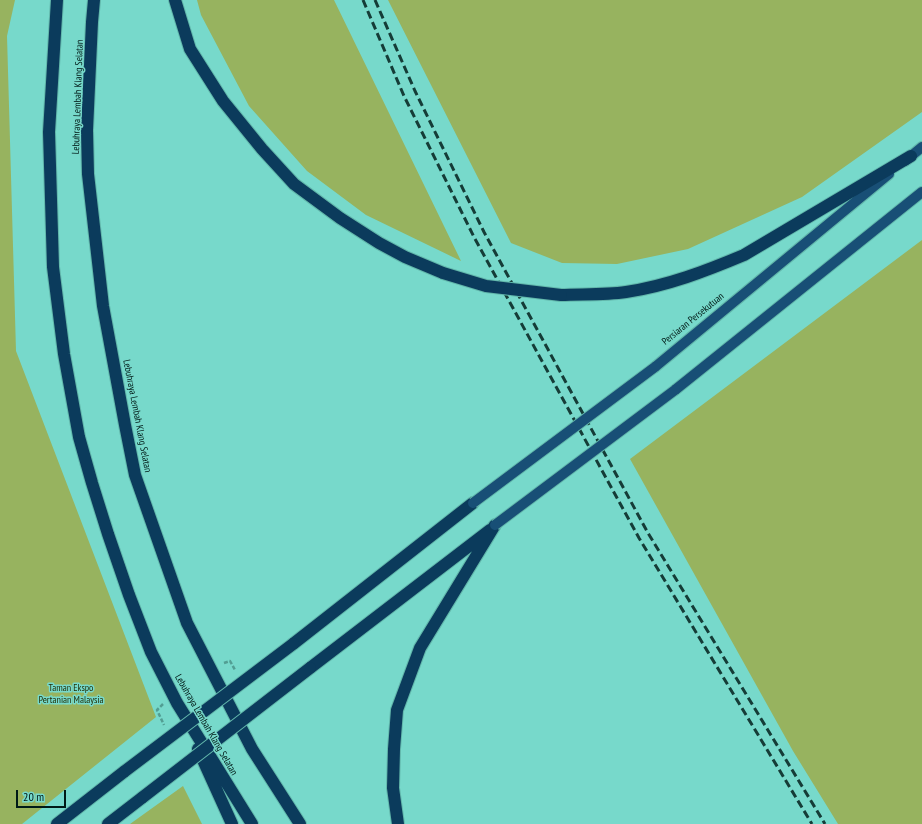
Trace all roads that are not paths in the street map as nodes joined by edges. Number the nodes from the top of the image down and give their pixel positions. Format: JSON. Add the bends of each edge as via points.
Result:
{"nodes":[{"id":1,"x":57,"y":0,"type":"edge"},
{"id":2,"x":94,"y":0,"type":"edge"},
{"id":3,"x":175,"y":0,"type":"edge"},
{"id":4,"x":922,"y":147,"type":"edge"},
{"id":5,"x":911,"y":156,"type":"junction"},
{"id":6,"x":922,"y":192,"type":"edge"},
{"id":7,"x":473,"y":503,"type":"joint"},
{"id":8,"x":495,"y":525,"type":"junction"},
{"id":9,"x":177,"y":704,"type":"junction"},
{"id":10,"x":57,"y":824,"type":"edge"},
{"id":11,"x":108,"y":824,"type":"edge"},
{"id":12,"x":232,"y":824,"type":"edge"},
{"id":13,"x":252,"y":824,"type":"edge"},
{"id":14,"x":300,"y":824,"type":"edge"},
{"id":15,"x":398,"y":824,"type":"edge"}],
"edges":[{"from":1,"to":9,"type":"highway","name":"Lebuhraya Lembah Klang Selatan","via":[[49,132],[53,266],[64,354],[79,437],[94,490],[134,609],[151,652]]},
{"from":2,"to":14,"type":"highway","name":"Lebuhraya Lembah Klang Selatan","via":[[87,130],[88,174],[103,306],[135,475],[187,623],[252,749]]},
{"from":3,"to":5,"type":"highway","bridge":true,"via":[[190,49],[223,101],[262,150],[294,184],[340,218],[405,257],[486,286],[561,295],[625,292],[673,281],[744,255]]},
{"from":4,"to":5,"type":"main road","name":"Persiaran Persekutuan"},
{"from":5,"to":7,"type":"main road","name":"Persiaran Persekutuan","bridge":true,"via":[[655,367]]},
{"from":6,"to":8,"type":"main road","bridge":true,"via":[[675,390]]},
{"from":7,"to":10,"type":"highway","bridge":true},
{"from":8,"to":11,"type":"highway","bridge":true},
{"from":8,"to":15,"type":"highway","via":[[420,648],[397,710],[393,788]]},
{"from":9,"to":12,"type":"highway"},
{"from":9,"to":13,"type":"highway","name":"Lebuhraya Lembah Klang Selatan"}]}
